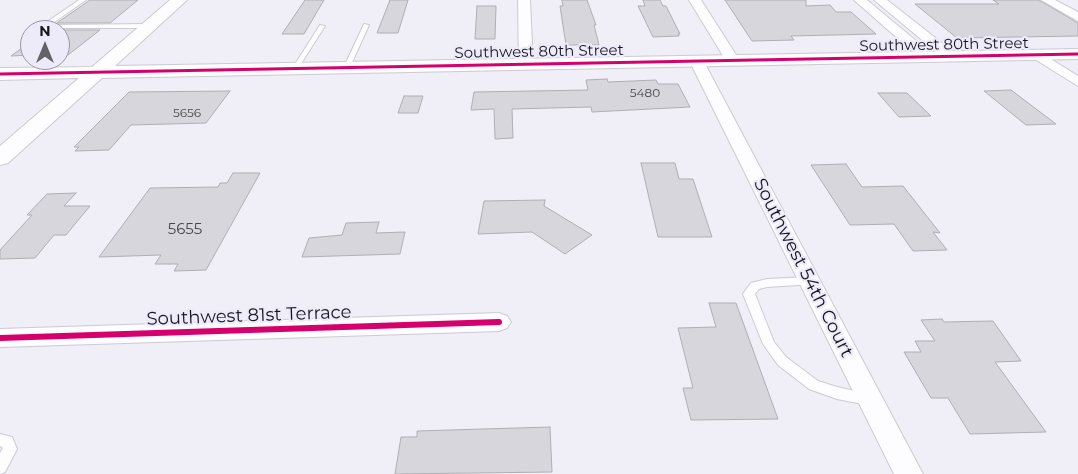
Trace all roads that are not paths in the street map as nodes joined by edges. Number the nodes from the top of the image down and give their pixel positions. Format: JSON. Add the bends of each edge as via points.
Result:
{"nodes":[{"id":1,"x":83,"y":0,"type":"edge"},
{"id":2,"x":179,"y":0,"type":"edge"},
{"id":3,"x":524,"y":0,"type":"edge"},
{"id":4,"x":695,"y":0,"type":"edge"},
{"id":5,"x":860,"y":0,"type":"edge"},
{"id":6,"x":880,"y":0,"type":"edge"},
{"id":7,"x":1047,"y":0,"type":"edge"},
{"id":8,"x":1078,"y":17,"type":"edge"},
{"id":9,"x":366,"y":25,"type":"dead end"},
{"id":10,"x":150,"y":26,"type":"junction"},
{"id":11,"x":322,"y":26,"type":"dead end"},
{"id":12,"x":1078,"y":54,"type":"edge"},
{"id":13,"x":1038,"y":55,"type":"junction"},
{"id":14,"x":928,"y":57,"type":"junction"},
{"id":15,"x":951,"y":57,"type":"junction"},
{"id":16,"x":733,"y":61,"type":"junction"},
{"id":17,"x":697,"y":62,"type":"junction"},
{"id":18,"x":526,"y":65,"type":"junction"},
{"id":19,"x":346,"y":69,"type":"junction"},
{"id":20,"x":295,"y":70,"type":"junction"},
{"id":21,"x":97,"y":73,"type":"junction"},
{"id":22,"x":0,"y":74,"type":"edge"},
{"id":23,"x":1078,"y":82,"type":"edge"},
{"id":24,"x":0,"y":158,"type":"edge"},
{"id":25,"x":810,"y":281,"type":"junction"},
{"id":26,"x":499,"y":322,"type":"dead end"},
{"id":27,"x":0,"y":338,"type":"edge"},
{"id":28,"x":871,"y":400,"type":"junction"},
{"id":29,"x":0,"y":440,"type":"edge"},
{"id":30,"x":0,"y":467,"type":"edge"},
{"id":31,"x":909,"y":474,"type":"edge"}],
"edges":[{"from":1,"to":10,"type":"lane","via":[[44,27]]},
{"from":2,"to":10,"type":"street"},
{"from":3,"to":18,"type":"street"},
{"from":4,"to":16,"type":"street"},
{"from":5,"to":14,"type":"street"},
{"from":6,"to":15,"type":"street"},
{"from":7,"to":8,"type":"street"},
{"from":9,"to":19,"type":"lane"},
{"from":10,"to":21,"type":"street"},
{"from":11,"to":20,"type":"lane"},
{"from":12,"to":13,"type":"street","name":"Southwest 80th Street"},
{"from":13,"to":15,"type":"street","name":"Southwest 80th Street"},
{"from":13,"to":23,"type":"street"},
{"from":14,"to":15,"type":"street","name":"Southwest 80th Street"},
{"from":14,"to":16,"type":"street","name":"Southwest 80th Street"},
{"from":16,"to":17,"type":"street","name":"Southwest 80th Street"},
{"from":17,"to":18,"type":"street","name":"Southwest 80th Street"},
{"from":17,"to":25,"type":"street","name":"Southwest 54th Court"},
{"from":18,"to":19,"type":"street","name":"Southwest 80th Street"},
{"from":19,"to":20,"type":"street","name":"Southwest 80th Street"},
{"from":20,"to":21,"type":"street","name":"Southwest 80th Street"},
{"from":21,"to":22,"type":"street","name":"Southwest 80th Street"},
{"from":21,"to":24,"type":"street"},
{"from":25,"to":28,"type":"street","name":"Southwest 54th Court"},
{"from":25,"to":28,"type":"lane","via":[[767,283],[755,286],[749,294],[769,344],[782,361],[814,385]]},
{"from":26,"to":27,"type":"street","name":"Southwest 81st Terrace"},
{"from":28,"to":31,"type":"street","name":"Southwest 54th Court"},
{"from":29,"to":30,"type":"lane","via":[[7,442],[10,450]]}]}
